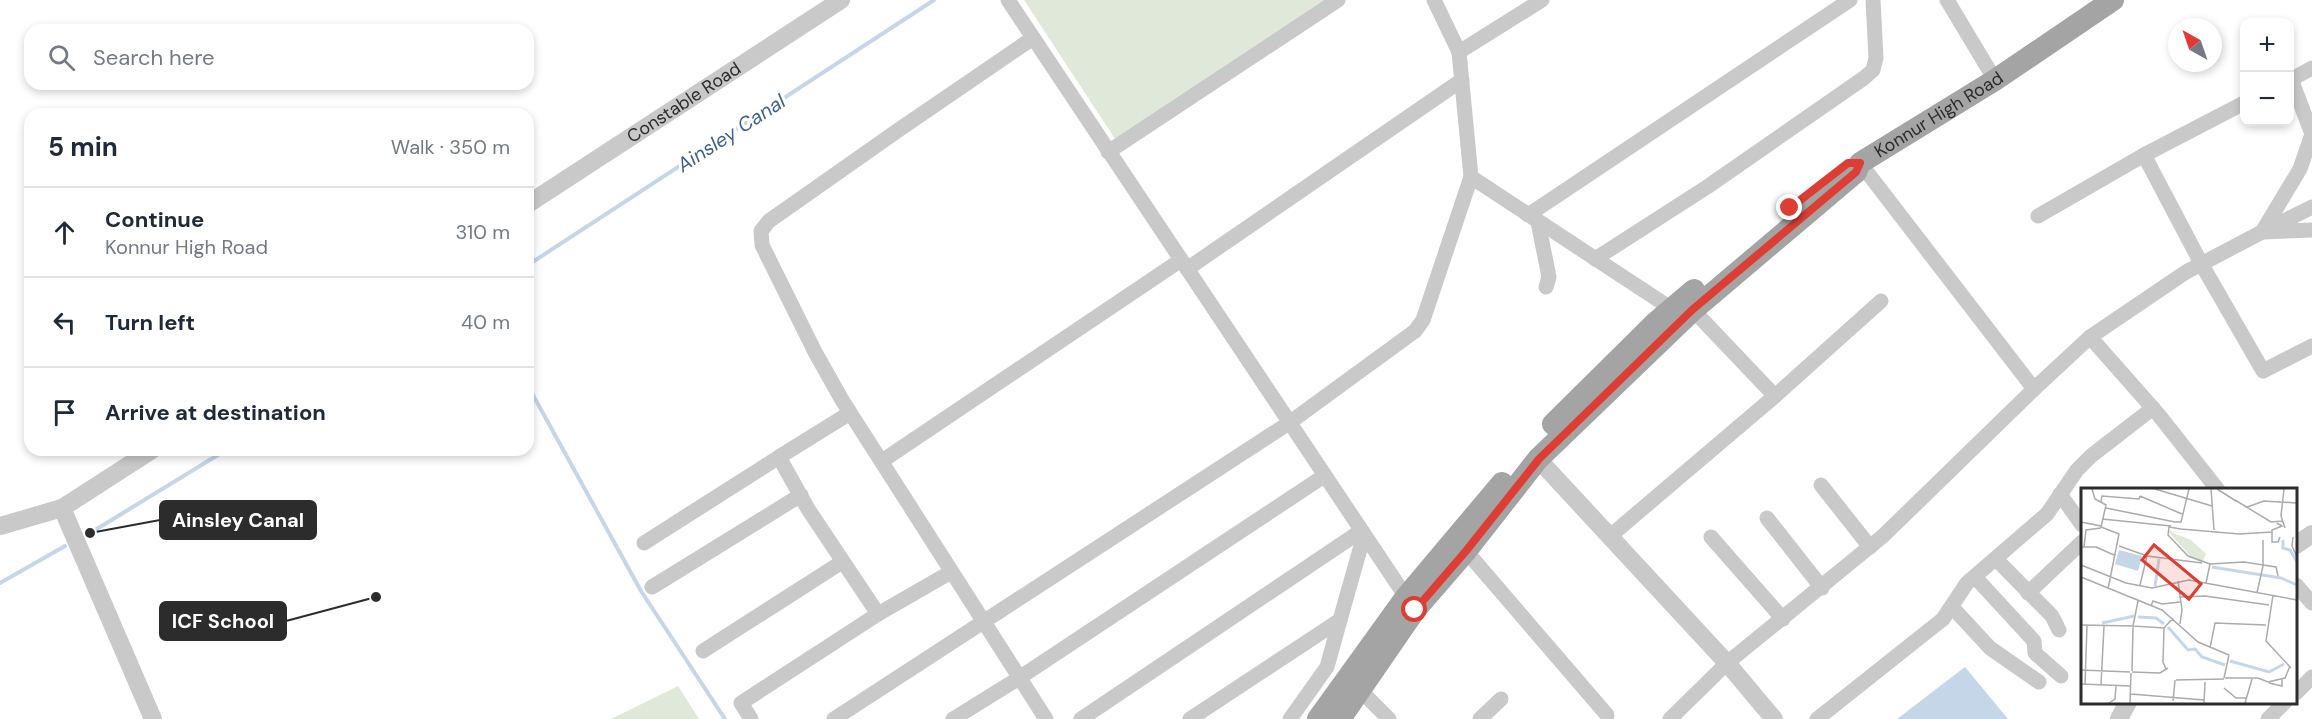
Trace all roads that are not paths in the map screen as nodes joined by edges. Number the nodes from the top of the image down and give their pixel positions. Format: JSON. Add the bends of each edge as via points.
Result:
{"nodes":[{"id":1,"x":841,"y":0,"type":"edge"},
{"id":2,"x":1008,"y":0,"type":"edge"},
{"id":3,"x":1338,"y":0,"type":"edge"},
{"id":4,"x":1434,"y":0,"type":"edge"},
{"id":5,"x":1542,"y":0,"type":"edge"},
{"id":6,"x":1850,"y":0,"type":"edge"},
{"id":7,"x":1872,"y":0,"type":"edge"},
{"id":8,"x":1947,"y":0,"type":"edge"},
{"id":9,"x":2101,"y":3,"type":"edge"},
{"id":10,"x":1033,"y":38,"type":"junction"},
{"id":11,"x":1459,"y":52,"type":"junction"},
{"id":12,"x":2312,"y":68,"type":"edge"},
{"id":13,"x":2294,"y":77,"type":"edge"},
{"id":14,"x":1462,"y":80,"type":"junction"},
{"id":15,"x":1995,"y":80,"type":"junction"},
{"id":16,"x":2294,"y":89,"type":"edge"},
{"id":17,"x":2240,"y":105,"type":"edge"},
{"id":18,"x":1108,"y":152,"type":"junction"},
{"id":19,"x":2144,"y":155,"type":"junction"},
{"id":20,"x":1860,"y":163,"type":"junction"},
{"id":21,"x":1471,"y":177,"type":"junction"},
{"id":22,"x":534,"y":200,"type":"edge"},
{"id":23,"x":2312,"y":207,"type":"edge"},
{"id":24,"x":2038,"y":216,"type":"dead end"},
{"id":25,"x":1533,"y":219,"type":"junction"},
{"id":26,"x":2312,"y":230,"type":"edge"},
{"id":27,"x":2262,"y":232,"type":"junction"},
{"id":28,"x":1596,"y":259,"type":"junction"},
{"id":29,"x":1184,"y":264,"type":"junction"},
{"id":30,"x":2202,"y":265,"type":"junction"},
{"id":31,"x":1546,"y":287,"type":"dead end"},
{"id":32,"x":1881,"y":301,"type":"dead end"},
{"id":33,"x":1682,"y":309,"type":"junction"},
{"id":34,"x":2090,"y":337,"type":"junction"},
{"id":35,"x":2312,"y":346,"type":"edge"},
{"id":36,"x":2034,"y":389,"type":"junction"},
{"id":37,"x":1775,"y":396,"type":"junction"},
{"id":38,"x":2153,"y":408,"type":"junction"},
{"id":39,"x":850,"y":413,"type":"junction"},
{"id":40,"x":1289,"y":423,"type":"junction"},
{"id":41,"x":143,"y":456,"type":"edge"},
{"id":42,"x":779,"y":457,"type":"junction"},
{"id":43,"x":1539,"y":459,"type":"junction"},
{"id":44,"x":882,"y":461,"type":"junction"},
{"id":45,"x":1324,"y":476,"type":"junction"},
{"id":46,"x":1821,"y":485,"type":"dead end"},
{"id":47,"x":2217,"y":488,"type":"edge"},
{"id":48,"x":2060,"y":494,"type":"junction"},
{"id":49,"x":801,"y":495,"type":"junction"},
{"id":50,"x":62,"y":508,"type":"junction"},
{"id":51,"x":1767,"y":518,"type":"dead end"},
{"id":52,"x":2081,"y":524,"type":"edge"},
{"id":53,"x":0,"y":526,"type":"edge"},
{"id":54,"x":1363,"y":533,"type":"junction"},
{"id":55,"x":2312,"y":534,"type":"edge"},
{"id":56,"x":1609,"y":537,"type":"junction"},
{"id":57,"x":1711,"y":537,"type":"dead end"},
{"id":58,"x":644,"y":543,"type":"dead end"},
{"id":59,"x":2081,"y":543,"type":"edge"},
{"id":60,"x":2297,"y":544,"type":"edge"},
{"id":61,"x":1870,"y":548,"type":"junction"},
{"id":62,"x":1466,"y":551,"type":"junction"},
{"id":63,"x":1996,"y":559,"type":"junction"},
{"id":64,"x":842,"y":562,"type":"junction"},
{"id":65,"x":951,"y":572,"type":"junction"},
{"id":66,"x":1975,"y":577,"type":"junction"},
{"id":67,"x":652,"y":587,"type":"dead end"},
{"id":68,"x":2297,"y":587,"type":"edge"},
{"id":69,"x":1822,"y":588,"type":"junction"},
{"id":70,"x":2028,"y":593,"type":"junction"},
{"id":71,"x":1406,"y":597,"type":"junction"},
{"id":72,"x":2312,"y":603,"type":"edge"},
{"id":73,"x":1952,"y":607,"type":"junction"},
{"id":74,"x":878,"y":614,"type":"junction"},
{"id":75,"x":1784,"y":619,"type":"junction"},
{"id":76,"x":1340,"y":620,"type":"junction"},
{"id":77,"x":983,"y":621,"type":"junction"},
{"id":78,"x":2059,"y":630,"type":"dead end"},
{"id":79,"x":703,"y":651,"type":"dead end"},
{"id":80,"x":1727,"y":663,"type":"junction"},
{"id":81,"x":2061,"y":676,"type":"dead end"},
{"id":82,"x":2312,"y":677,"type":"edge"},
{"id":83,"x":1019,"y":678,"type":"junction"},
{"id":84,"x":2039,"y":681,"type":"dead end"},
{"id":85,"x":1361,"y":691,"type":"junction"},
{"id":86,"x":2297,"y":691,"type":"edge"},
{"id":87,"x":1502,"y":699,"type":"dead end"},
{"id":88,"x":2127,"y":704,"type":"edge"},
{"id":89,"x":2283,"y":704,"type":"edge"},
{"id":90,"x":1834,"y":714,"type":"edge"},
{"id":91,"x":1607,"y":715,"type":"dead end"},
{"id":92,"x":153,"y":719,"type":"edge"},
{"id":93,"x":751,"y":719,"type":"edge"},
{"id":94,"x":834,"y":719,"type":"edge"},
{"id":95,"x":952,"y":719,"type":"edge"},
{"id":96,"x":1046,"y":719,"type":"edge"},
{"id":97,"x":1081,"y":719,"type":"edge"},
{"id":98,"x":1190,"y":719,"type":"edge"},
{"id":99,"x":1290,"y":719,"type":"edge"},
{"id":100,"x":1318,"y":719,"type":"edge"},
{"id":101,"x":1340,"y":719,"type":"edge"},
{"id":102,"x":1389,"y":719,"type":"edge"},
{"id":103,"x":1480,"y":719,"type":"edge"},
{"id":104,"x":1670,"y":719,"type":"edge"},
{"id":105,"x":1774,"y":719,"type":"edge"},
{"id":106,"x":1817,"y":719,"type":"edge"},
{"id":107,"x":2118,"y":719,"type":"edge"},
{"id":108,"x":2268,"y":719,"type":"edge"}],
"edges":[{"from":1,"to":22,"type":"street","name":"Constable Road"},
{"from":2,"to":10,"type":"street"},
{"from":3,"to":18,"type":"street"},
{"from":4,"to":11,"type":"street"},
{"from":5,"to":11,"type":"street"},
{"from":6,"to":25,"type":"street"},
{"from":7,"to":28,"type":"street","via":[[1876,58],[1873,70],[1707,187]]},
{"from":8,"to":15,"type":"street"},
{"from":9,"to":15,"type":"main road","name":"Konnur High Road"},
{"from":10,"to":18,"type":"street"},
{"from":10,"to":39,"type":"street","via":[[897,130],[769,221],[761,231],[762,246],[789,302]]},
{"from":11,"to":14,"type":"street"},
{"from":12,"to":13,"type":"street"},
{"from":14,"to":21,"type":"street"},
{"from":14,"to":29,"type":"street"},
{"from":15,"to":20,"type":"main road","name":"Konnur High Road"},
{"from":16,"to":27,"type":"street","via":[[2312,134],[2300,169]]},
{"from":17,"to":19,"type":"street"},
{"from":18,"to":29,"type":"street"},
{"from":19,"to":24,"type":"street"},
{"from":19,"to":30,"type":"street"},
{"from":20,"to":33,"type":"main road","name":"Konnur High Road","via":[[1856,172]]},
{"from":20,"to":36,"type":"street"},
{"from":21,"to":25,"type":"street"},
{"from":21,"to":40,"type":"street","via":[[1420,326]]},
{"from":23,"to":27,"type":"street"},
{"from":25,"to":28,"type":"street"},
{"from":25,"to":31,"type":"street","via":[[1549,277]]},
{"from":26,"to":27,"type":"street"},
{"from":27,"to":30,"type":"street"},
{"from":28,"to":33,"type":"street"},
{"from":29,"to":40,"type":"street"},
{"from":29,"to":44,"type":"street"},
{"from":30,"to":34,"type":"street"},
{"from":30,"to":35,"type":"street","via":[[2263,371]]},
{"from":32,"to":37,"type":"street"},
{"from":33,"to":37,"type":"street"},
{"from":33,"to":43,"type":"main road","name":"Konnur High Road"},
{"from":33,"to":71,"type":"main road","via":[[1654,324],[1554,423]]},
{"from":34,"to":36,"type":"street"},
{"from":34,"to":38,"type":"street"},
{"from":36,"to":61,"type":"street"},
{"from":37,"to":56,"type":"street"},
{"from":38,"to":47,"type":"street"},
{"from":38,"to":48,"type":"street","via":[[2091,456]]},
{"from":39,"to":42,"type":"street"},
{"from":39,"to":44,"type":"street"},
{"from":40,"to":45,"type":"street"},
{"from":40,"to":77,"type":"street"},
{"from":41,"to":50,"type":"street"},
{"from":42,"to":49,"type":"street"},
{"from":42,"to":58,"type":"street"},
{"from":43,"to":56,"type":"street"},
{"from":43,"to":62,"type":"main road","name":"Konnur High Road"},
{"from":44,"to":65,"type":"street"},
{"from":45,"to":54,"type":"street"},
{"from":45,"to":83,"type":"street"},
{"from":46,"to":61,"type":"street"},
{"from":48,"to":52,"type":"street"},
{"from":48,"to":63,"type":"street","via":[[2046,514]]},
{"from":49,"to":64,"type":"street"},
{"from":49,"to":67,"type":"street"},
{"from":50,"to":53,"type":"street"},
{"from":50,"to":92,"type":"street"},
{"from":51,"to":69,"type":"street"},
{"from":54,"to":71,"type":"street"},
{"from":54,"to":76,"type":"street"},
{"from":54,"to":97,"type":"street"},
{"from":55,"to":60,"type":"street"},
{"from":56,"to":80,"type":"street"},
{"from":57,"to":75,"type":"street"},
{"from":59,"to":70,"type":"street"},
{"from":61,"to":69,"type":"street"},
{"from":62,"to":85,"type":"main road","name":"Konnur High Road","via":[[1415,610]]},
{"from":62,"to":91,"type":"street"},
{"from":63,"to":66,"type":"street"},
{"from":63,"to":70,"type":"street"},
{"from":64,"to":74,"type":"street"},
{"from":64,"to":79,"type":"street"},
{"from":65,"to":74,"type":"street"},
{"from":65,"to":77,"type":"street"},
{"from":66,"to":73,"type":"street"},
{"from":66,"to":81,"type":"street","via":[[2034,641],[2035,653]]},
{"from":68,"to":72,"type":"street"},
{"from":69,"to":75,"type":"street"},
{"from":70,"to":78,"type":"street","via":[[2052,616]]},
{"from":71,"to":100,"type":"main road"},
{"from":73,"to":84,"type":"street","via":[[1990,648]]},
{"from":73,"to":90,"type":"street"},
{"from":74,"to":93,"type":"street","via":[[741,703]]},
{"from":75,"to":80,"type":"street"},
{"from":76,"to":98,"type":"street"},
{"from":76,"to":99,"type":"street","via":[[1328,667]]},
{"from":77,"to":83,"type":"street"},
{"from":77,"to":94,"type":"street"},
{"from":80,"to":104,"type":"street"},
{"from":80,"to":105,"type":"street"},
{"from":82,"to":86,"type":"street"},
{"from":83,"to":95,"type":"street"},
{"from":83,"to":96,"type":"street"},
{"from":85,"to":101,"type":"main road","name":"Konnur High Road"},
{"from":85,"to":102,"type":"street"},
{"from":87,"to":103,"type":"street"},
{"from":88,"to":107,"type":"street"},
{"from":89,"to":108,"type":"street"},
{"from":90,"to":106,"type":"street"}]}
